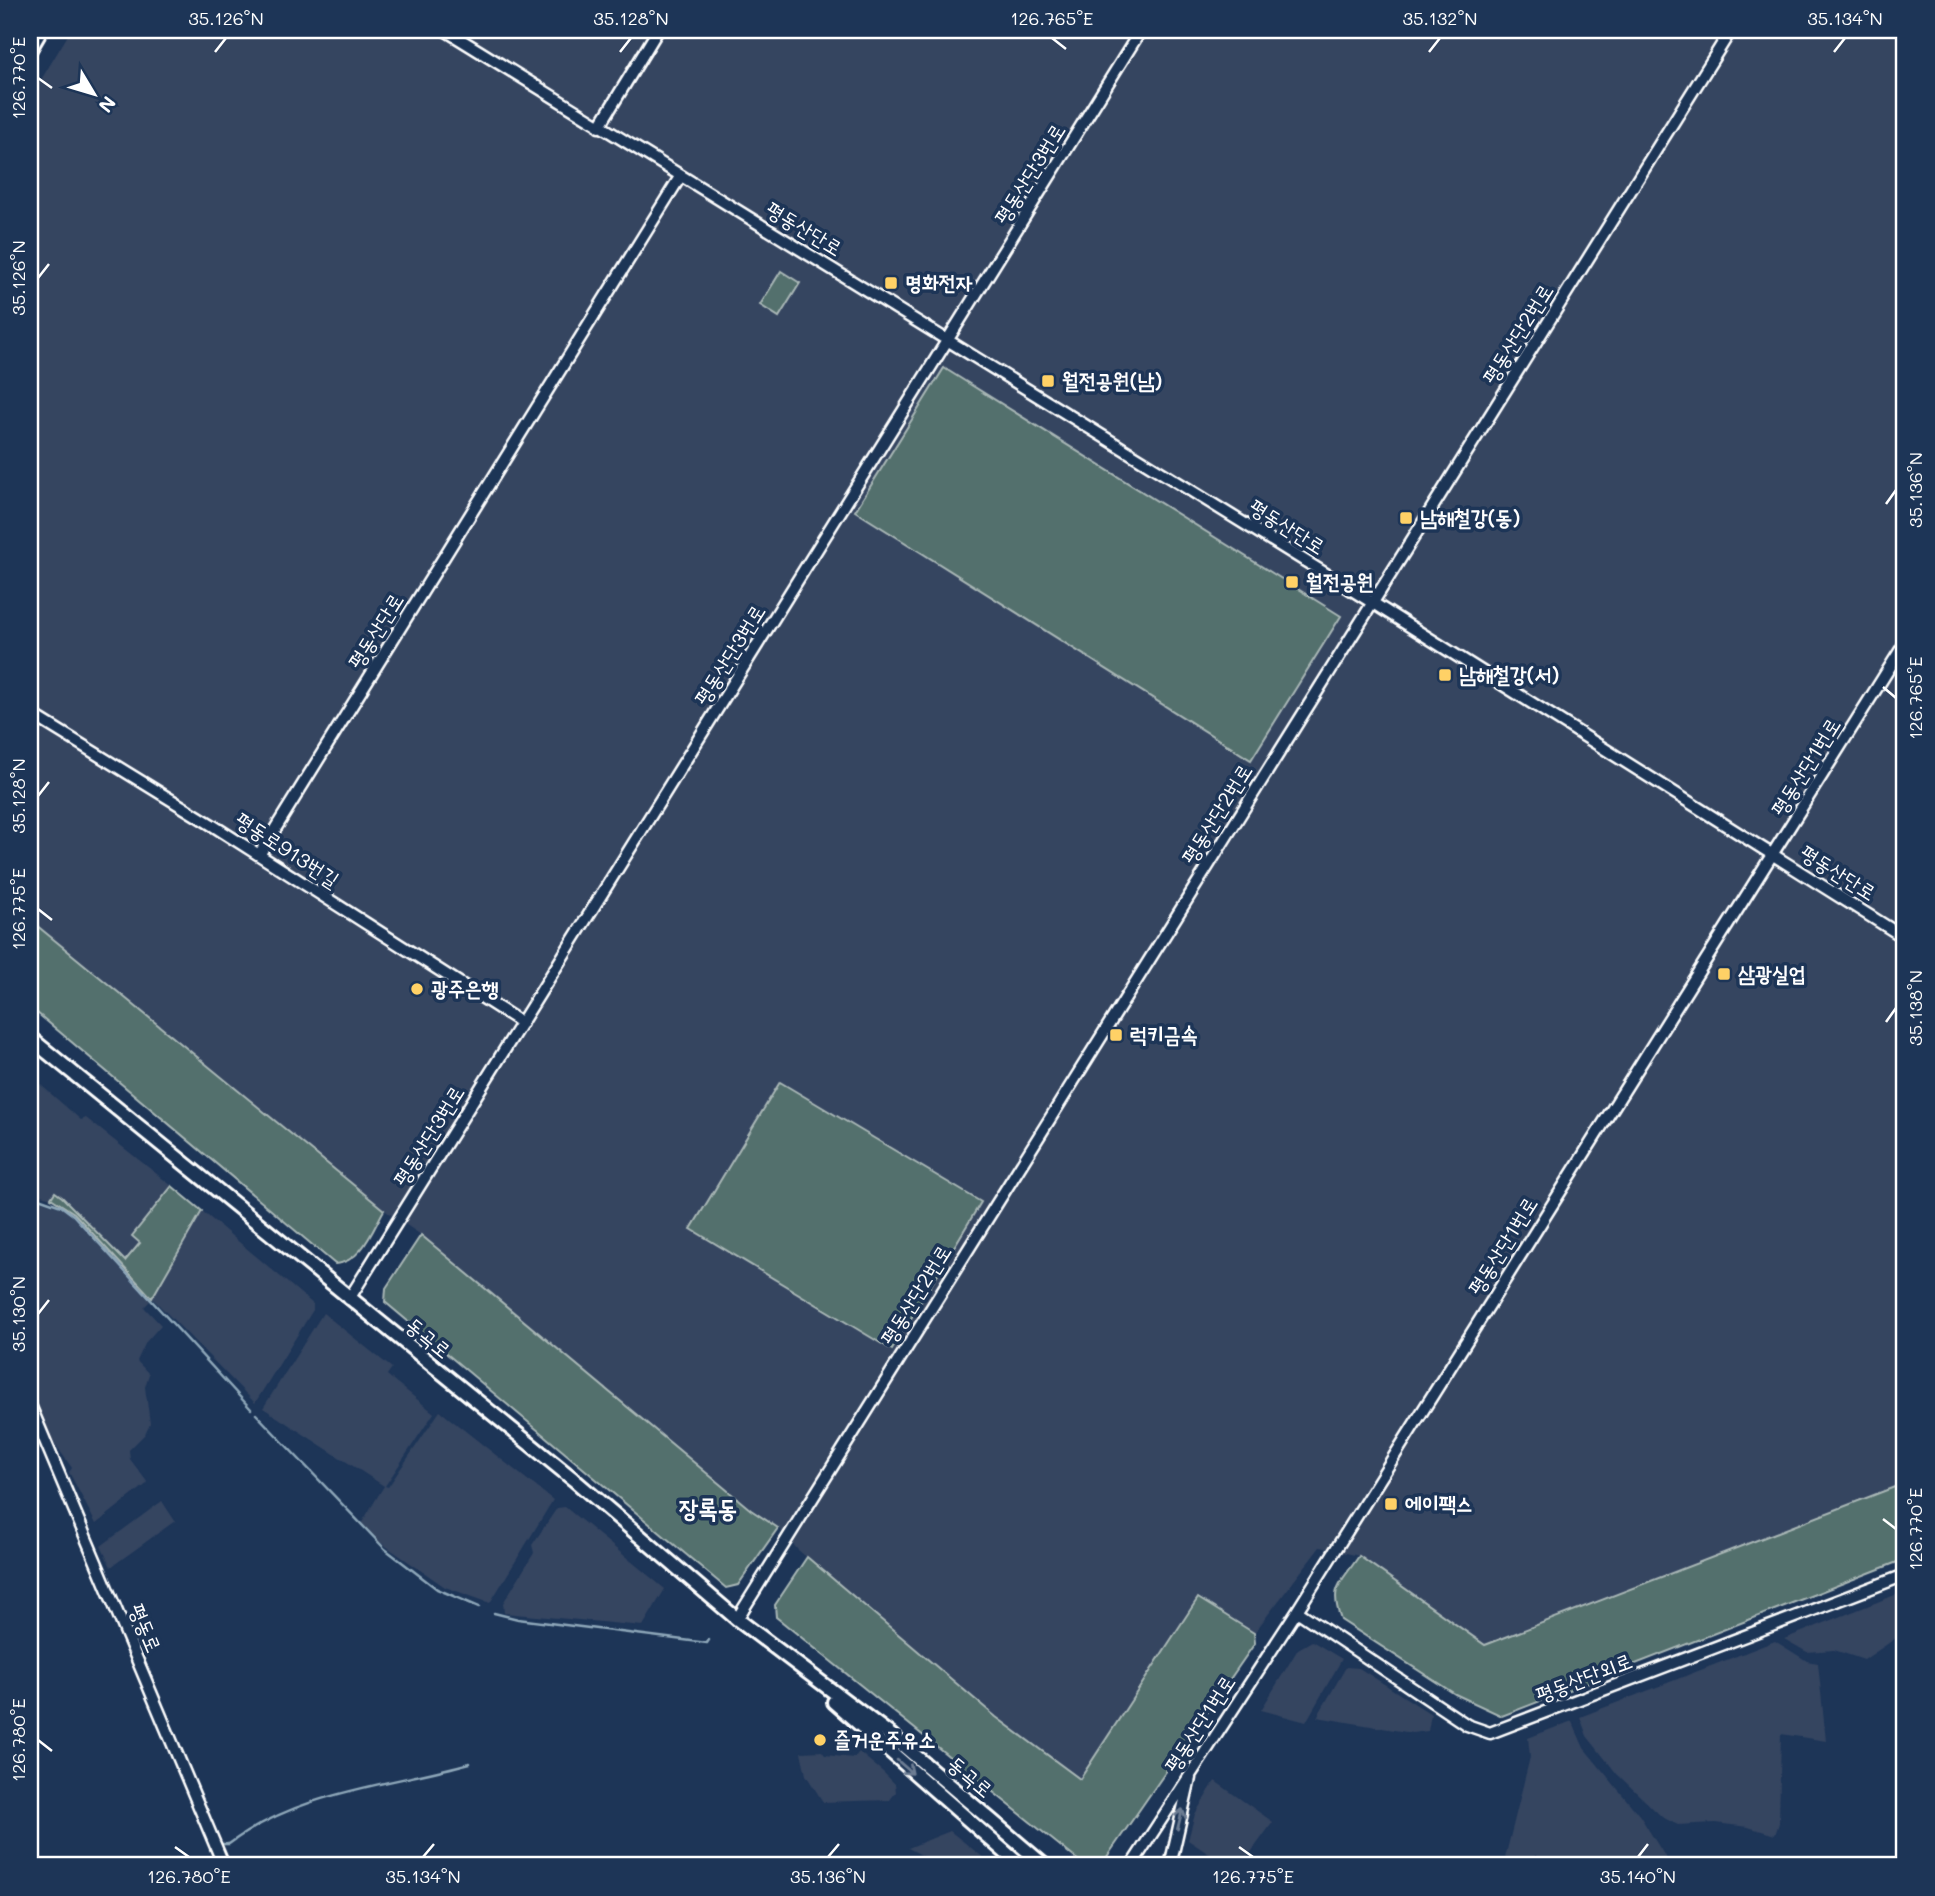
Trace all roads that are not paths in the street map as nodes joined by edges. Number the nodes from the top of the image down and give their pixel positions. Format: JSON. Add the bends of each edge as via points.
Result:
{"nodes":[{"id":1,"x":41,"y":30,"type":"edge"},
{"id":2,"x":445,"y":30,"type":"edge"},
{"id":3,"x":658,"y":30,"type":"edge"},
{"id":4,"x":1141,"y":30,"type":"edge"},
{"id":5,"x":1731,"y":30,"type":"edge"},
{"id":6,"x":30,"y":49,"type":"edge"},
{"id":7,"x":599,"y":127,"type":"junction"},
{"id":8,"x":680,"y":177,"type":"junction"},
{"id":9,"x":949,"y":340,"type":"junction"},
{"id":10,"x":1373,"y":603,"type":"junction"},
{"id":11,"x":1905,"y":643,"type":"edge"},
{"id":12,"x":30,"y":713,"type":"edge"},
{"id":13,"x":259,"y":855,"type":"junction"},
{"id":14,"x":1774,"y":856,"type":"junction"},
{"id":15,"x":1905,"y":938,"type":"edge"},
{"id":16,"x":522,"y":1023,"type":"junction"},
{"id":17,"x":30,"y":1038,"type":"edge"},
{"id":18,"x":349,"y":1299,"type":"junction"},
{"id":19,"x":30,"y":1405,"type":"edge"},
{"id":20,"x":1905,"y":1575,"type":"edge"},
{"id":21,"x":1297,"y":1611,"type":"junction"},
{"id":22,"x":737,"y":1619,"type":"junction"},
{"id":23,"x":801,"y":1670,"type":"junction"},
{"id":24,"x":1192,"y":1771,"type":"junction"},
{"id":25,"x":224,"y":1866,"type":"edge"},
{"id":26,"x":1020,"y":1866,"type":"edge"},
{"id":27,"x":1045,"y":1866,"type":"edge"},
{"id":28,"x":1130,"y":1866,"type":"edge"},
{"id":29,"x":1170,"y":1866,"type":"edge"}],
"edges":[{"from":1,"to":6,"type":"main road"},
{"from":2,"to":7,"type":"street","name":"평동산단로"},
{"from":3,"to":7,"type":"street"},
{"from":4,"to":9,"type":"street","name":"평동산단3번로"},
{"from":5,"to":10,"type":"street","name":"평동산단2번로"},
{"from":7,"to":8,"type":"street","name":"평동산단로"},
{"from":8,"to":9,"type":"street","name":"평동산단로"},
{"from":8,"to":13,"type":"street","name":"평동산단로"},
{"from":9,"to":10,"type":"street","name":"평동산단로"},
{"from":9,"to":16,"type":"street","name":"평동산단3번로"},
{"from":10,"to":14,"type":"street","name":"평동산단로"},
{"from":10,"to":22,"type":"street","name":"평동산단2번로"},
{"from":11,"to":14,"type":"street","name":"평동산단1번로"},
{"from":12,"to":13,"type":"street","name":"평동로913번길"},
{"from":13,"to":16,"type":"street","name":"평동로913번길"},
{"from":14,"to":15,"type":"street","name":"평동산단로"},
{"from":14,"to":21,"type":"street","name":"평동산단1번로"},
{"from":16,"to":18,"type":"street","name":"평동산단3번로"},
{"from":17,"to":18,"type":"main road","name":"동곡로"},
{"from":18,"to":22,"type":"main road","name":"동곡로","via":[[573,1479]]},
{"from":19,"to":25,"type":"street","name":"평동로"},
{"from":20,"to":21,"type":"street","name":"평동산단외로","via":[[1490,1733],[1467,1725]]},
{"from":21,"to":24,"type":"street","name":"평동산단1번로"},
{"from":22,"to":23,"type":"main road","name":"동곡로"},
{"from":23,"to":26,"type":"main road","name":"동곡로","one_way":true,"via":[[876,1742]]},
{"from":23,"to":27,"type":"main road","name":"동곡로","via":[[892,1736]]},
{"from":24,"to":28,"type":"street","name":"평동산단1번로"},
{"from":29,"to":24,"type":"street","one_way":true}]}
